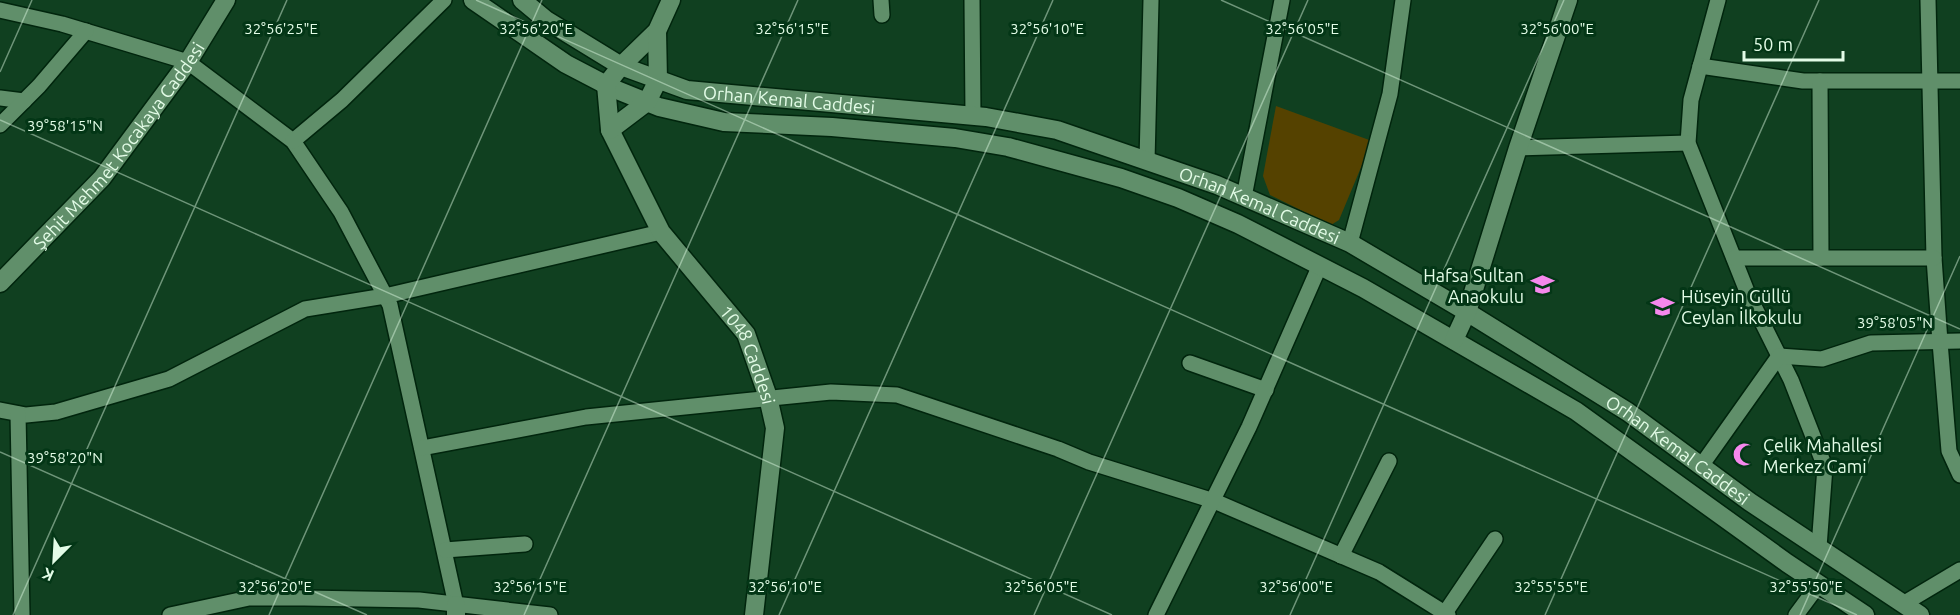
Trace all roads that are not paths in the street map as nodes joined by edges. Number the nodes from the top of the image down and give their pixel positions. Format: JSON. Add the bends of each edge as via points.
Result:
{"nodes":[{"id":1,"x":226,"y":0,"type":"edge"},
{"id":2,"x":444,"y":0,"type":"edge"},
{"id":3,"x":473,"y":0,"type":"edge"},
{"id":4,"x":522,"y":0,"type":"edge"},
{"id":5,"x":671,"y":0,"type":"edge"},
{"id":6,"x":972,"y":0,"type":"edge"},
{"id":7,"x":1151,"y":0,"type":"edge"},
{"id":8,"x":1282,"y":0,"type":"edge"},
{"id":9,"x":1402,"y":0,"type":"edge"},
{"id":10,"x":1568,"y":0,"type":"edge"},
{"id":11,"x":1718,"y":0,"type":"edge"},
{"id":12,"x":1928,"y":0,"type":"edge"},
{"id":13,"x":0,"y":10,"type":"edge"},
{"id":14,"x":86,"y":31,"type":"junction"},
{"id":15,"x":657,"y":31,"type":"junction"},
{"id":16,"x":188,"y":62,"type":"junction"},
{"id":17,"x":1700,"y":66,"type":"junction"},
{"id":18,"x":614,"y":76,"type":"junction"},
{"id":19,"x":1820,"y":81,"type":"junction"},
{"id":20,"x":1929,"y":81,"type":"junction"},
{"id":21,"x":1960,"y":81,"type":"edge"},
{"id":22,"x":652,"y":91,"type":"junction"},
{"id":23,"x":0,"y":98,"type":"edge"},
{"id":24,"x":24,"y":101,"type":"junction"},
{"id":25,"x":973,"y":115,"type":"junction"},
{"id":26,"x":0,"y":125,"type":"edge"},
{"id":27,"x":610,"y":130,"type":"junction"},
{"id":28,"x":294,"y":141,"type":"junction"},
{"id":29,"x":1688,"y":143,"type":"junction"},
{"id":30,"x":1518,"y":148,"type":"junction"},
{"id":31,"x":1147,"y":161,"type":"junction"},
{"id":32,"x":1244,"y":197,"type":"junction"},
{"id":33,"x":661,"y":232,"type":"junction"},
{"id":34,"x":1350,"y":243,"type":"junction"},
{"id":35,"x":1734,"y":258,"type":"junction"},
{"id":36,"x":1821,"y":258,"type":"junction"},
{"id":37,"x":1934,"y":258,"type":"junction"},
{"id":38,"x":1320,"y":265,"type":"junction"},
{"id":39,"x":3,"y":276,"type":"edge"},
{"id":40,"x":385,"y":296,"type":"junction"},
{"id":41,"x":1467,"y":312,"type":"junction"},
{"id":42,"x":1454,"y":340,"type":"junction"},
{"id":43,"x":1960,"y":341,"type":"edge"},
{"id":44,"x":1940,"y":342,"type":"junction"},
{"id":45,"x":1779,"y":356,"type":"junction"},
{"id":46,"x":1190,"y":363,"type":"dead end"},
{"id":47,"x":1266,"y":390,"type":"junction"},
{"id":48,"x":768,"y":397,"type":"junction"},
{"id":49,"x":0,"y":410,"type":"edge"},
{"id":50,"x":18,"y":414,"type":"junction"},
{"id":51,"x":422,"y":448,"type":"junction"},
{"id":52,"x":1389,"y":461,"type":"dead end"},
{"id":53,"x":1701,"y":466,"type":"junction"},
{"id":54,"x":1960,"y":475,"type":"edge"},
{"id":55,"x":1214,"y":501,"type":"junction"},
{"id":56,"x":1495,"y":539,"type":"dead end"},
{"id":57,"x":525,"y":544,"type":"dead end"},
{"id":58,"x":1819,"y":548,"type":"junction"},
{"id":59,"x":445,"y":550,"type":"junction"},
{"id":60,"x":1341,"y":556,"type":"junction"},
{"id":61,"x":1960,"y":570,"type":"edge"},
{"id":62,"x":1819,"y":584,"type":"junction"},
{"id":63,"x":1903,"y":604,"type":"junction"},
{"id":64,"x":456,"y":610,"type":"edge"},
{"id":65,"x":1446,"y":614,"type":"edge"},
{"id":66,"x":22,"y":615,"type":"edge"},
{"id":67,"x":170,"y":615,"type":"edge"},
{"id":68,"x":550,"y":615,"type":"edge"},
{"id":69,"x":754,"y":615,"type":"edge"},
{"id":70,"x":1156,"y":615,"type":"edge"},
{"id":71,"x":1796,"y":615,"type":"edge"},
{"id":72,"x":1865,"y":615,"type":"edge"},
{"id":73,"x":1920,"y":615,"type":"edge"}],
"edges":[{"from":1,"to":16,"type":"main road","name":"Şehit Mehmet Kocakaya Caddesi"},
{"from":2,"to":28,"type":"street","via":[[342,100]]},
{"from":3,"to":18,"type":"main road","name":"Orhan Kemal Caddesi","via":[[566,64]]},
{"from":4,"to":18,"type":"main road","name":"Orhan Kemal Caddesi"},
{"from":5,"to":15,"type":"main road"},
{"from":6,"to":25,"type":"street"},
{"from":7,"to":31,"type":"street"},
{"from":8,"to":32,"type":"street"},
{"from":9,"to":34,"type":"street","via":[[1390,93]]},
{"from":10,"to":30,"type":"main road"},
{"from":11,"to":17,"type":"street"},
{"from":12,"to":20,"type":"street"},
{"from":13,"to":14,"type":"street"},
{"from":14,"to":16,"type":"street"},
{"from":14,"to":24,"type":"street"},
{"from":15,"to":18,"type":"main road"},
{"from":15,"to":22,"type":"main road"},
{"from":16,"to":28,"type":"street"},
{"from":16,"to":39,"type":"main road","name":"Şehit Mehmet Kocakaya Caddesi","via":[[102,178]]},
{"from":17,"to":19,"type":"street"},
{"from":17,"to":29,"type":"street","via":[[1691,100]]},
{"from":18,"to":22,"type":"main road","name":"Orhan Kemal Caddesi"},
{"from":18,"to":22,"type":"main road","name":"Orhan Kemal Caddesi"},
{"from":18,"to":27,"type":"main road","name":"1048 Caddesi"},
{"from":19,"to":20,"type":"street"},
{"from":19,"to":36,"type":"street"},
{"from":20,"to":21,"type":"street"},
{"from":20,"to":37,"type":"street"},
{"from":22,"to":25,"type":"main road","name":"Orhan Kemal Caddesi","via":[[687,90]]},
{"from":22,"to":27,"type":"main road"},
{"from":22,"to":38,"type":"main road","name":"Orhan Kemal Caddesi","via":[[659,107],[724,122],[832,127],[1008,147],[1178,198]]},
{"from":23,"to":24,"type":"street"},
{"from":24,"to":26,"type":"street"},
{"from":25,"to":31,"type":"main road","name":"Orhan Kemal Caddesi","via":[[1057,130]]},
{"from":27,"to":33,"type":"main road","name":"1048 Caddesi"},
{"from":28,"to":40,"type":"street","via":[[341,212]]},
{"from":29,"to":30,"type":"street"},
{"from":29,"to":35,"type":"street"},
{"from":30,"to":41,"type":"main road"},
{"from":31,"to":32,"type":"main road","name":"Orhan Kemal Caddesi"},
{"from":32,"to":34,"type":"main road","name":"Orhan Kemal Caddesi"},
{"from":33,"to":40,"type":"street"},
{"from":33,"to":48,"type":"main road","name":"1048 Caddesi","via":[[746,334]]},
{"from":34,"to":41,"type":"main road","name":"Orhan Kemal Caddesi"},
{"from":35,"to":36,"type":"street"},
{"from":35,"to":45,"type":"street"},
{"from":36,"to":37,"type":"street"},
{"from":37,"to":44,"type":"street"},
{"from":38,"to":42,"type":"main road","name":"Orhan Kemal Caddesi"},
{"from":38,"to":47,"type":"street"},
{"from":40,"to":50,"type":"street","via":[[305,309],[169,379],[56,412]]},
{"from":40,"to":51,"type":"street"},
{"from":41,"to":42,"type":"main road"},
{"from":41,"to":53,"type":"main road","name":"Orhan Kemal Caddesi","via":[[1628,412]]},
{"from":42,"to":62,"type":"main road","name":"Orhan Kemal Caddesi","via":[[1576,411]]},
{"from":43,"to":44,"type":"street"},
{"from":44,"to":45,"type":"street","via":[[1871,343],[1822,359]]},
{"from":44,"to":54,"type":"street","via":[[1949,451]]},
{"from":45,"to":53,"type":"street"},
{"from":45,"to":58,"type":"street","via":[[1825,467]]},
{"from":46,"to":47,"type":"street"},
{"from":47,"to":55,"type":"street"},
{"from":48,"to":51,"type":"street","via":[[586,417]]},
{"from":48,"to":55,"type":"street","via":[[831,392],[897,395]]},
{"from":48,"to":69,"type":"main road","name":"1048 Caddesi","via":[[775,428]]},
{"from":49,"to":50,"type":"street"},
{"from":50,"to":66,"type":"street"},
{"from":51,"to":59,"type":"street"},
{"from":52,"to":60,"type":"street"},
{"from":53,"to":58,"type":"main road","name":"Orhan Kemal Caddesi"},
{"from":55,"to":60,"type":"street"},
{"from":55,"to":70,"type":"street"},
{"from":56,"to":65,"type":"street"},
{"from":57,"to":59,"type":"street"},
{"from":58,"to":63,"type":"main road","name":"Orhan Kemal Caddesi"},
{"from":59,"to":64,"type":"street"},
{"from":60,"to":65,"type":"street","via":[[1379,572]]},
{"from":61,"to":63,"type":"street"},
{"from":62,"to":71,"type":"street"},
{"from":62,"to":72,"type":"main road","name":"Orhan Kemal Caddesi"},
{"from":63,"to":73,"type":"main road","name":"Orhan Kemal Caddesi"},
{"from":64,"to":67,"type":"street","via":[[419,600],[249,598]]},
{"from":64,"to":68,"type":"street"}]}
